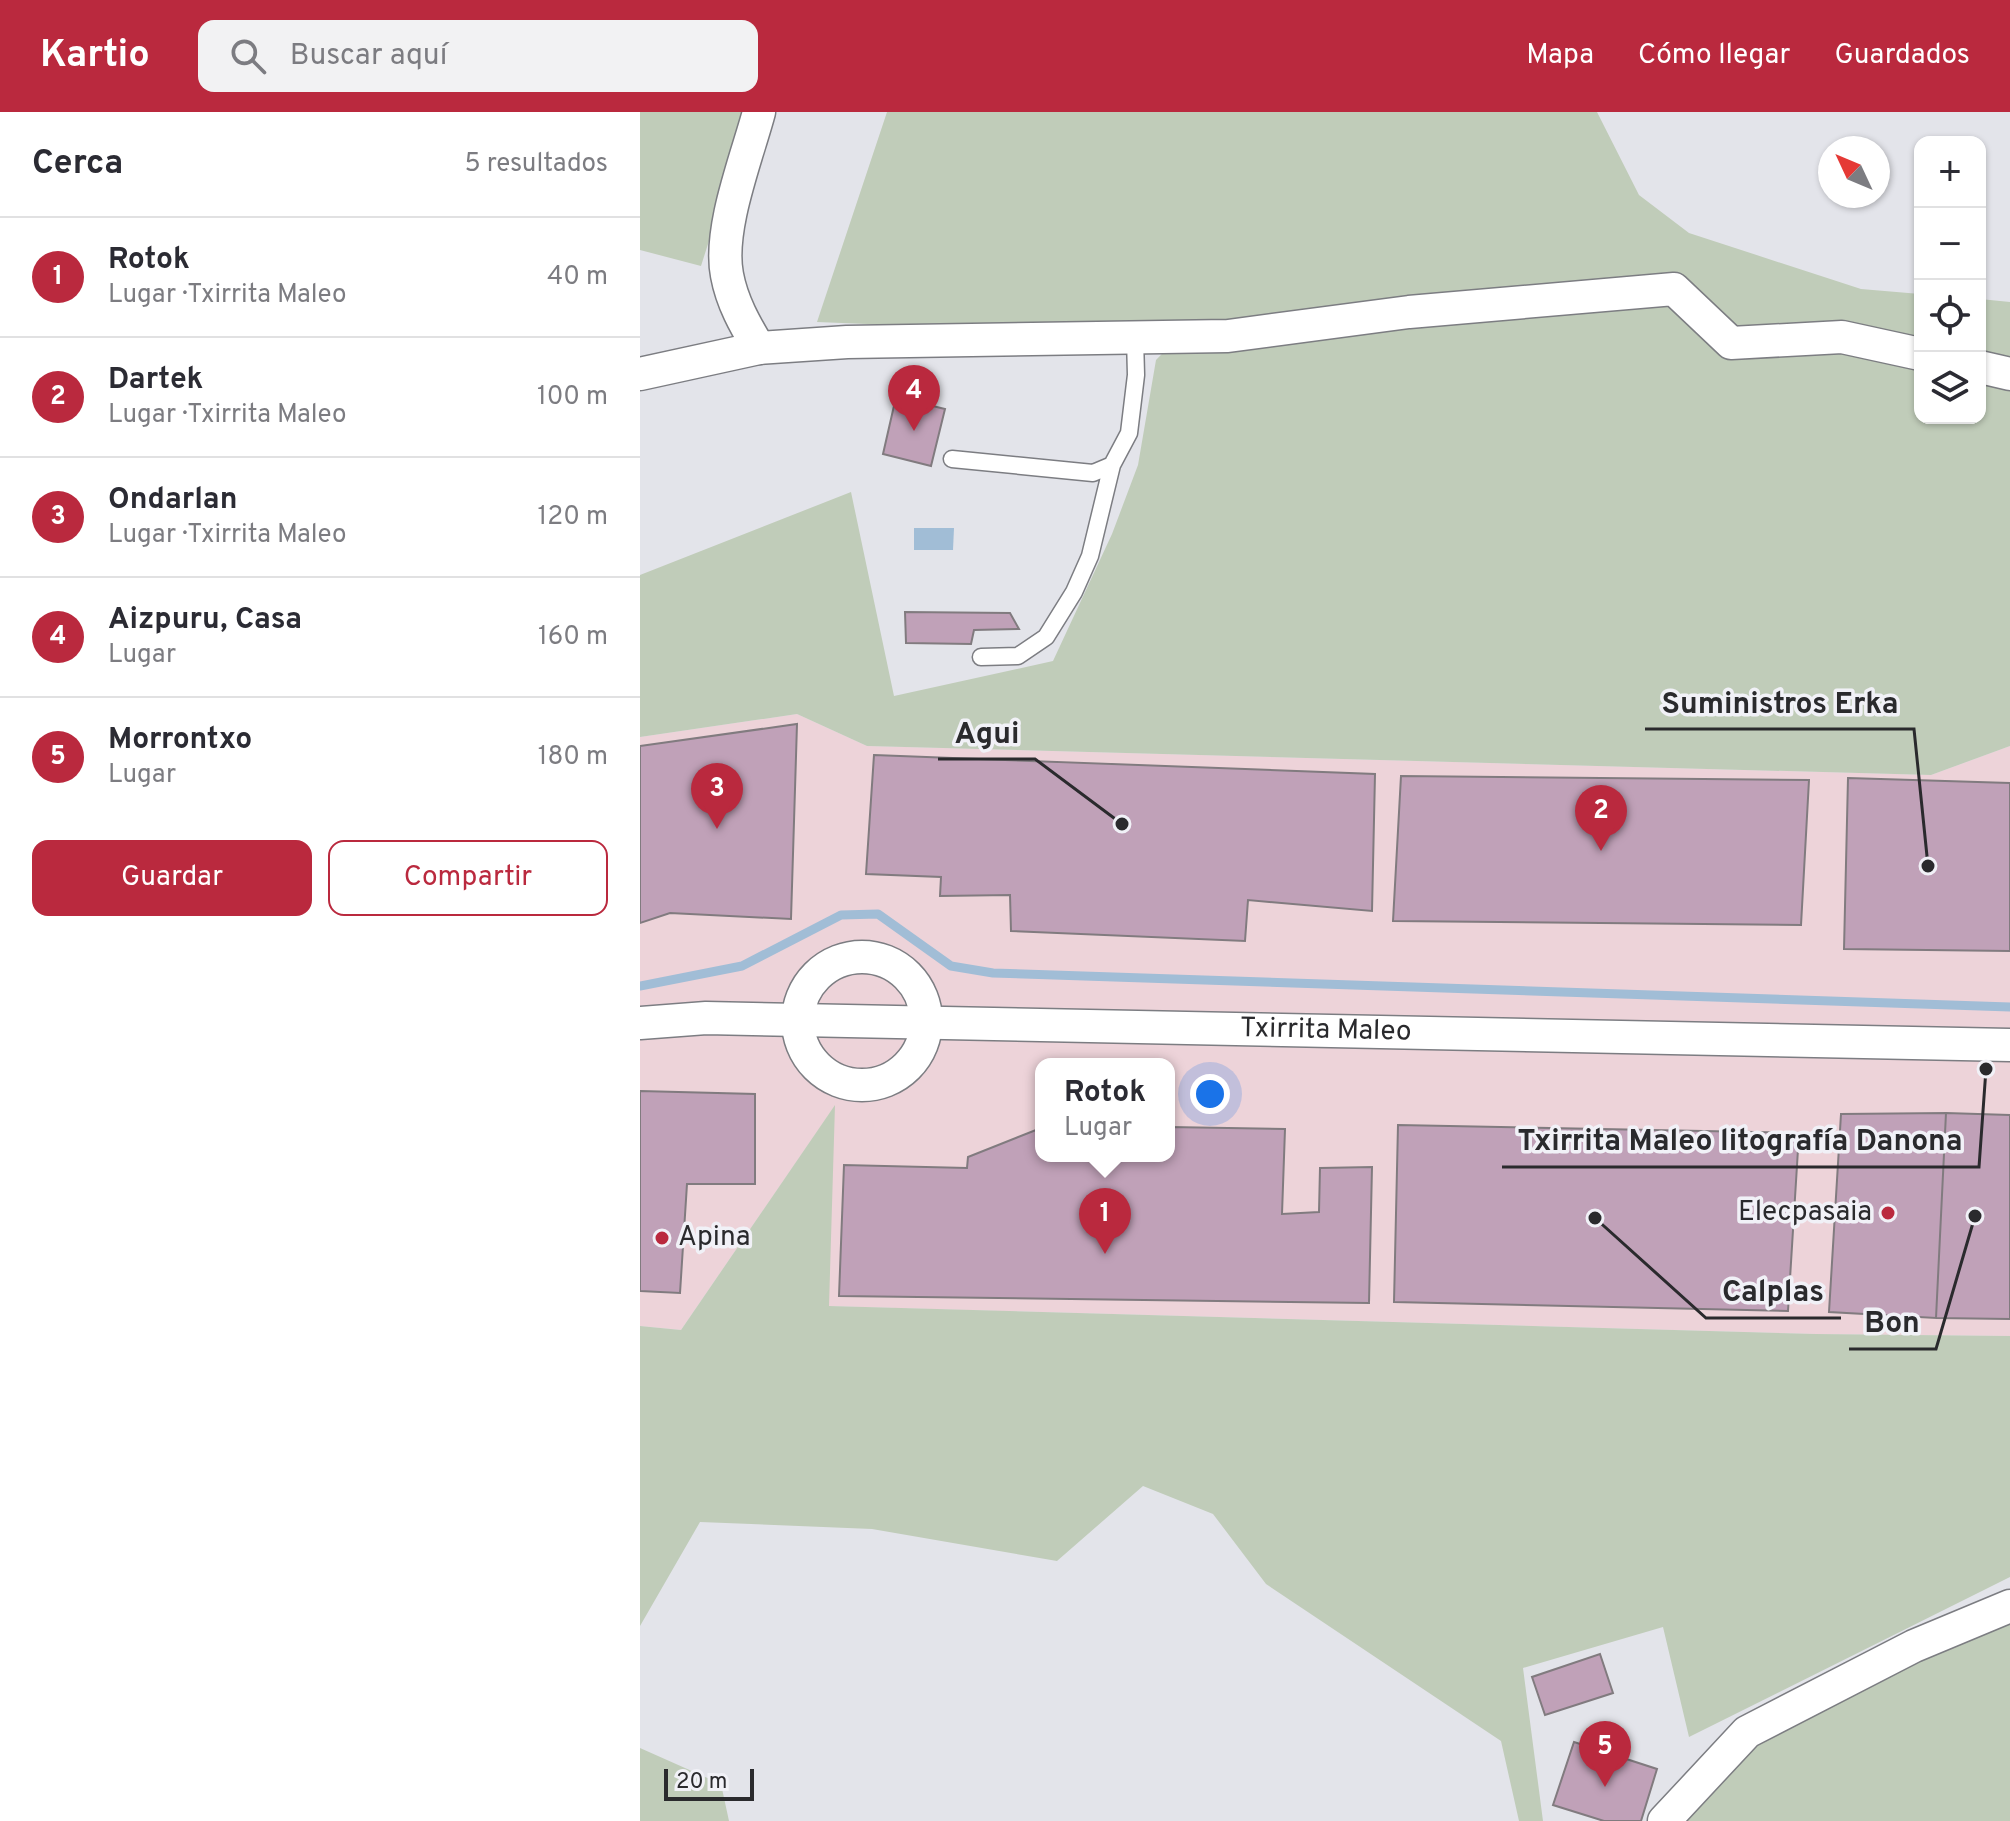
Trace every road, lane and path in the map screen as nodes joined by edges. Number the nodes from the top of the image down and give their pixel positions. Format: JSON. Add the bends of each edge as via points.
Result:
{"nodes":[{"id":1,"x":759,"y":112,"type":"edge"},
{"id":2,"x":1135,"y":338,"type":"junction"},
{"id":3,"x":759,"y":348,"type":"junction"},
{"id":4,"x":1914,"y":353,"type":"edge"},
{"id":5,"x":1986,"y":368,"type":"edge"},
{"id":6,"x":640,"y":374,"type":"edge"},
{"id":7,"x":2010,"y":374,"type":"edge"},
{"id":8,"x":952,"y":459,"type":"dead end"},
{"id":9,"x":1112,"y":465,"type":"junction"},
{"id":10,"x":981,"y":657,"type":"dead end"},
{"id":11,"x":797,"y":1020,"type":"junction"},
{"id":12,"x":640,"y":1023,"type":"edge"},
{"id":13,"x":927,"y":1023,"type":"junction"},
{"id":14,"x":2010,"y":1045,"type":"edge"},
{"id":15,"x":2010,"y":1606,"type":"edge"},
{"id":16,"x":1664,"y":1821,"type":"edge"}],
"edges":[{"from":1,"to":3,"type":"street","via":[[727,240],[726,273],[738,311]]},
{"from":2,"to":3,"type":"street"},
{"from":2,"to":4,"type":"street","via":[[1228,336],[1409,312],[1674,289],[1731,343],[1842,337]]},
{"from":2,"to":9,"type":"lane","via":[[1129,433]]},
{"from":3,"to":6,"type":"street"},
{"from":5,"to":7,"type":"street"},
{"from":8,"to":9,"type":"lane","via":[[1093,473]]},
{"from":9,"to":10,"type":"lane","via":[[1090,556],[1046,637],[1018,656]]},
{"from":11,"to":12,"type":"street","name":"Txirrita Maleo"},
{"from":11,"to":13,"type":"street","name":"Txirrita Maleo"},
{"from":11,"to":13,"type":"street","via":[[806,1055],[818,1069],[833,1079],[869,1086],[887,1081],[915,1058]]},
{"from":11,"to":13,"type":"street","via":[[812,980],[835,962],[864,956],[904,972],[921,995]]},
{"from":13,"to":14,"type":"street","name":"Txirrita Maleo"},
{"from":15,"to":16,"type":"street","via":[[1914,1646],[1747,1732]]}]}
